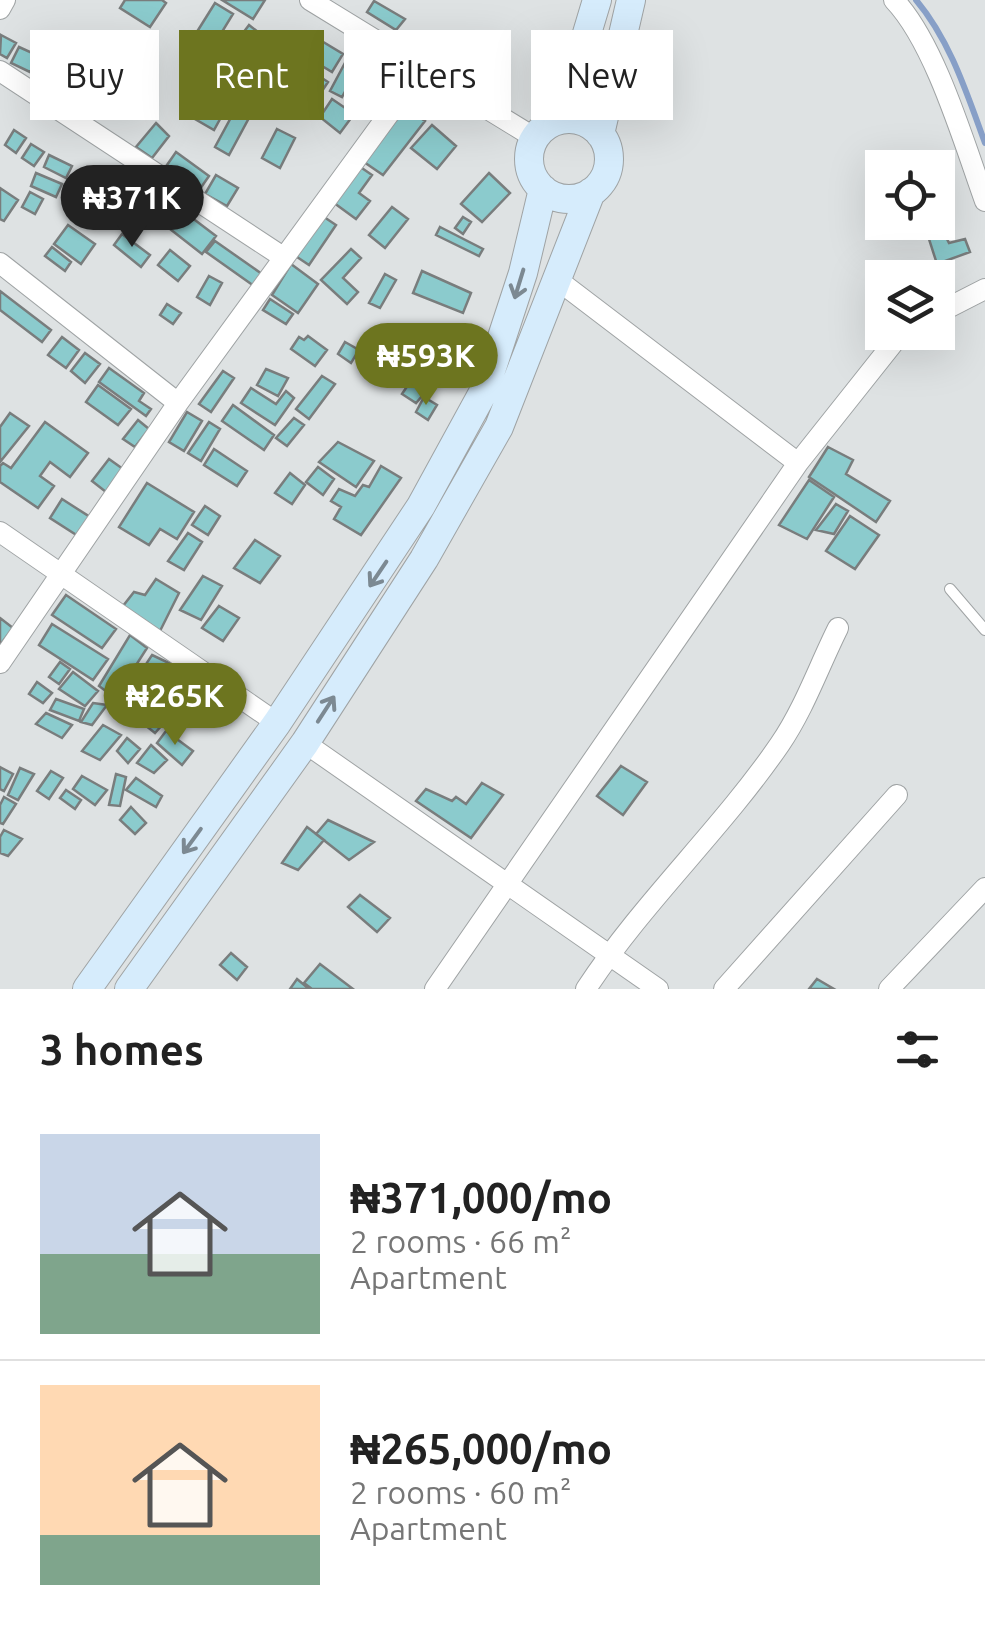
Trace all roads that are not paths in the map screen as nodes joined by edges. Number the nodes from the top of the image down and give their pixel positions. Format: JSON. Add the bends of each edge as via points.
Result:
{"nodes":[{"id":1,"x":5,"y":0,"type":"edge"},
{"id":2,"x":310,"y":0,"type":"edge"},
{"id":3,"x":597,"y":0,"type":"edge"},
{"id":4,"x":631,"y":0,"type":"edge"},
{"id":5,"x":894,"y":0,"type":"edge"},
{"id":6,"x":0,"y":9,"type":"edge"},
{"id":7,"x":358,"y":30,"type":"edge"},
{"id":8,"x":588,"y":30,"type":"edge"},
{"id":9,"x":0,"y":72,"type":"edge"},
{"id":10,"x":384,"y":120,"type":"edge"},
{"id":11,"x":505,"y":120,"type":"edge"},
{"id":12,"x":561,"y":120,"type":"joint"},
{"id":13,"x":600,"y":134,"type":"junction"},
{"id":14,"x":535,"y":138,"type":"junction"},
{"id":15,"x":543,"y":190,"type":"junction"},
{"id":16,"x":592,"y":192,"type":"junction"},
{"id":17,"x":985,"y":201,"type":"edge"},
{"id":18,"x":283,"y":256,"type":"junction"},
{"id":19,"x":0,"y":263,"type":"edge"},
{"id":20,"x":559,"y":281,"type":"junction"},
{"id":21,"x":985,"y":289,"type":"edge"},
{"id":22,"x":955,"y":304,"type":"edge"},
{"id":23,"x":888,"y":350,"type":"edge"},
{"id":24,"x":178,"y":403,"type":"junction"},
{"id":25,"x":798,"y":463,"type":"junction"},
{"id":26,"x":0,"y":532,"type":"edge"},
{"id":27,"x":62,"y":576,"type":"junction"},
{"id":28,"x":950,"y":589,"type":"dead end"},
{"id":29,"x":838,"y":628,"type":"dead end"},
{"id":30,"x":985,"y":630,"type":"edge"},
{"id":31,"x":0,"y":663,"type":"edge"},
{"id":32,"x":277,"y":724,"type":"junction"},
{"id":33,"x":305,"y":742,"type":"junction"},
{"id":34,"x":896,"y":796,"type":"dead end"},
{"id":35,"x":506,"y":882,"type":"junction"},
{"id":36,"x":985,"y":888,"type":"edge"},
{"id":37,"x":609,"y":953,"type":"junction"},
{"id":38,"x":87,"y":989,"type":"edge"},
{"id":39,"x":129,"y":989,"type":"edge"},
{"id":40,"x":435,"y":989,"type":"edge"},
{"id":41,"x":586,"y":989,"type":"edge"},
{"id":42,"x":658,"y":989,"type":"edge"},
{"id":43,"x":724,"y":989,"type":"edge"},
{"id":44,"x":889,"y":989,"type":"edge"}],
"edges":[{"from":1,"to":6,"type":"street"},
{"from":2,"to":7,"type":"street"},
{"from":3,"to":8,"type":"street"},
{"from":4,"to":13,"type":"street"},
{"from":5,"to":17,"type":"street","via":[[911,18],[952,108]]},
{"from":9,"to":18,"type":"street"},
{"from":10,"to":18,"type":"street"},
{"from":11,"to":14,"type":"street"},
{"from":12,"to":13,"type":"street","via":[[583,122]]},
{"from":12,"to":14,"type":"street"},
{"from":13,"to":16,"type":"street","via":[[608,165]]},
{"from":14,"to":15,"type":"street","via":[[530,167]]},
{"from":15,"to":16,"type":"street","via":[[571,199]]},
{"from":15,"to":32,"type":"street","one_way":true,"via":[[486,389],[403,536]]},
{"from":16,"to":20,"type":"street"},
{"from":18,"to":24,"type":"street"},
{"from":19,"to":24,"type":"street"},
{"from":20,"to":25,"type":"street"},
{"from":33,"to":20,"type":"street","one_way":true,"via":[[424,559],[498,427]]},
{"from":21,"to":22,"type":"street"},
{"from":23,"to":25,"type":"street"},
{"from":24,"to":27,"type":"street"},
{"from":25,"to":35,"type":"street"},
{"from":26,"to":27,"type":"street"},
{"from":27,"to":31,"type":"street"},
{"from":27,"to":32,"type":"street"},
{"from":28,"to":30,"type":"lane"},
{"from":29,"to":37,"type":"street","via":[[782,741]]},
{"from":32,"to":38,"type":"street","one_way":true},
{"from":33,"to":35,"type":"street"},
{"from":33,"to":39,"type":"street"},
{"from":34,"to":43,"type":"street"},
{"from":35,"to":37,"type":"street"},
{"from":35,"to":40,"type":"street"},
{"from":36,"to":44,"type":"street"},
{"from":37,"to":41,"type":"street"},
{"from":37,"to":42,"type":"street"}]}
